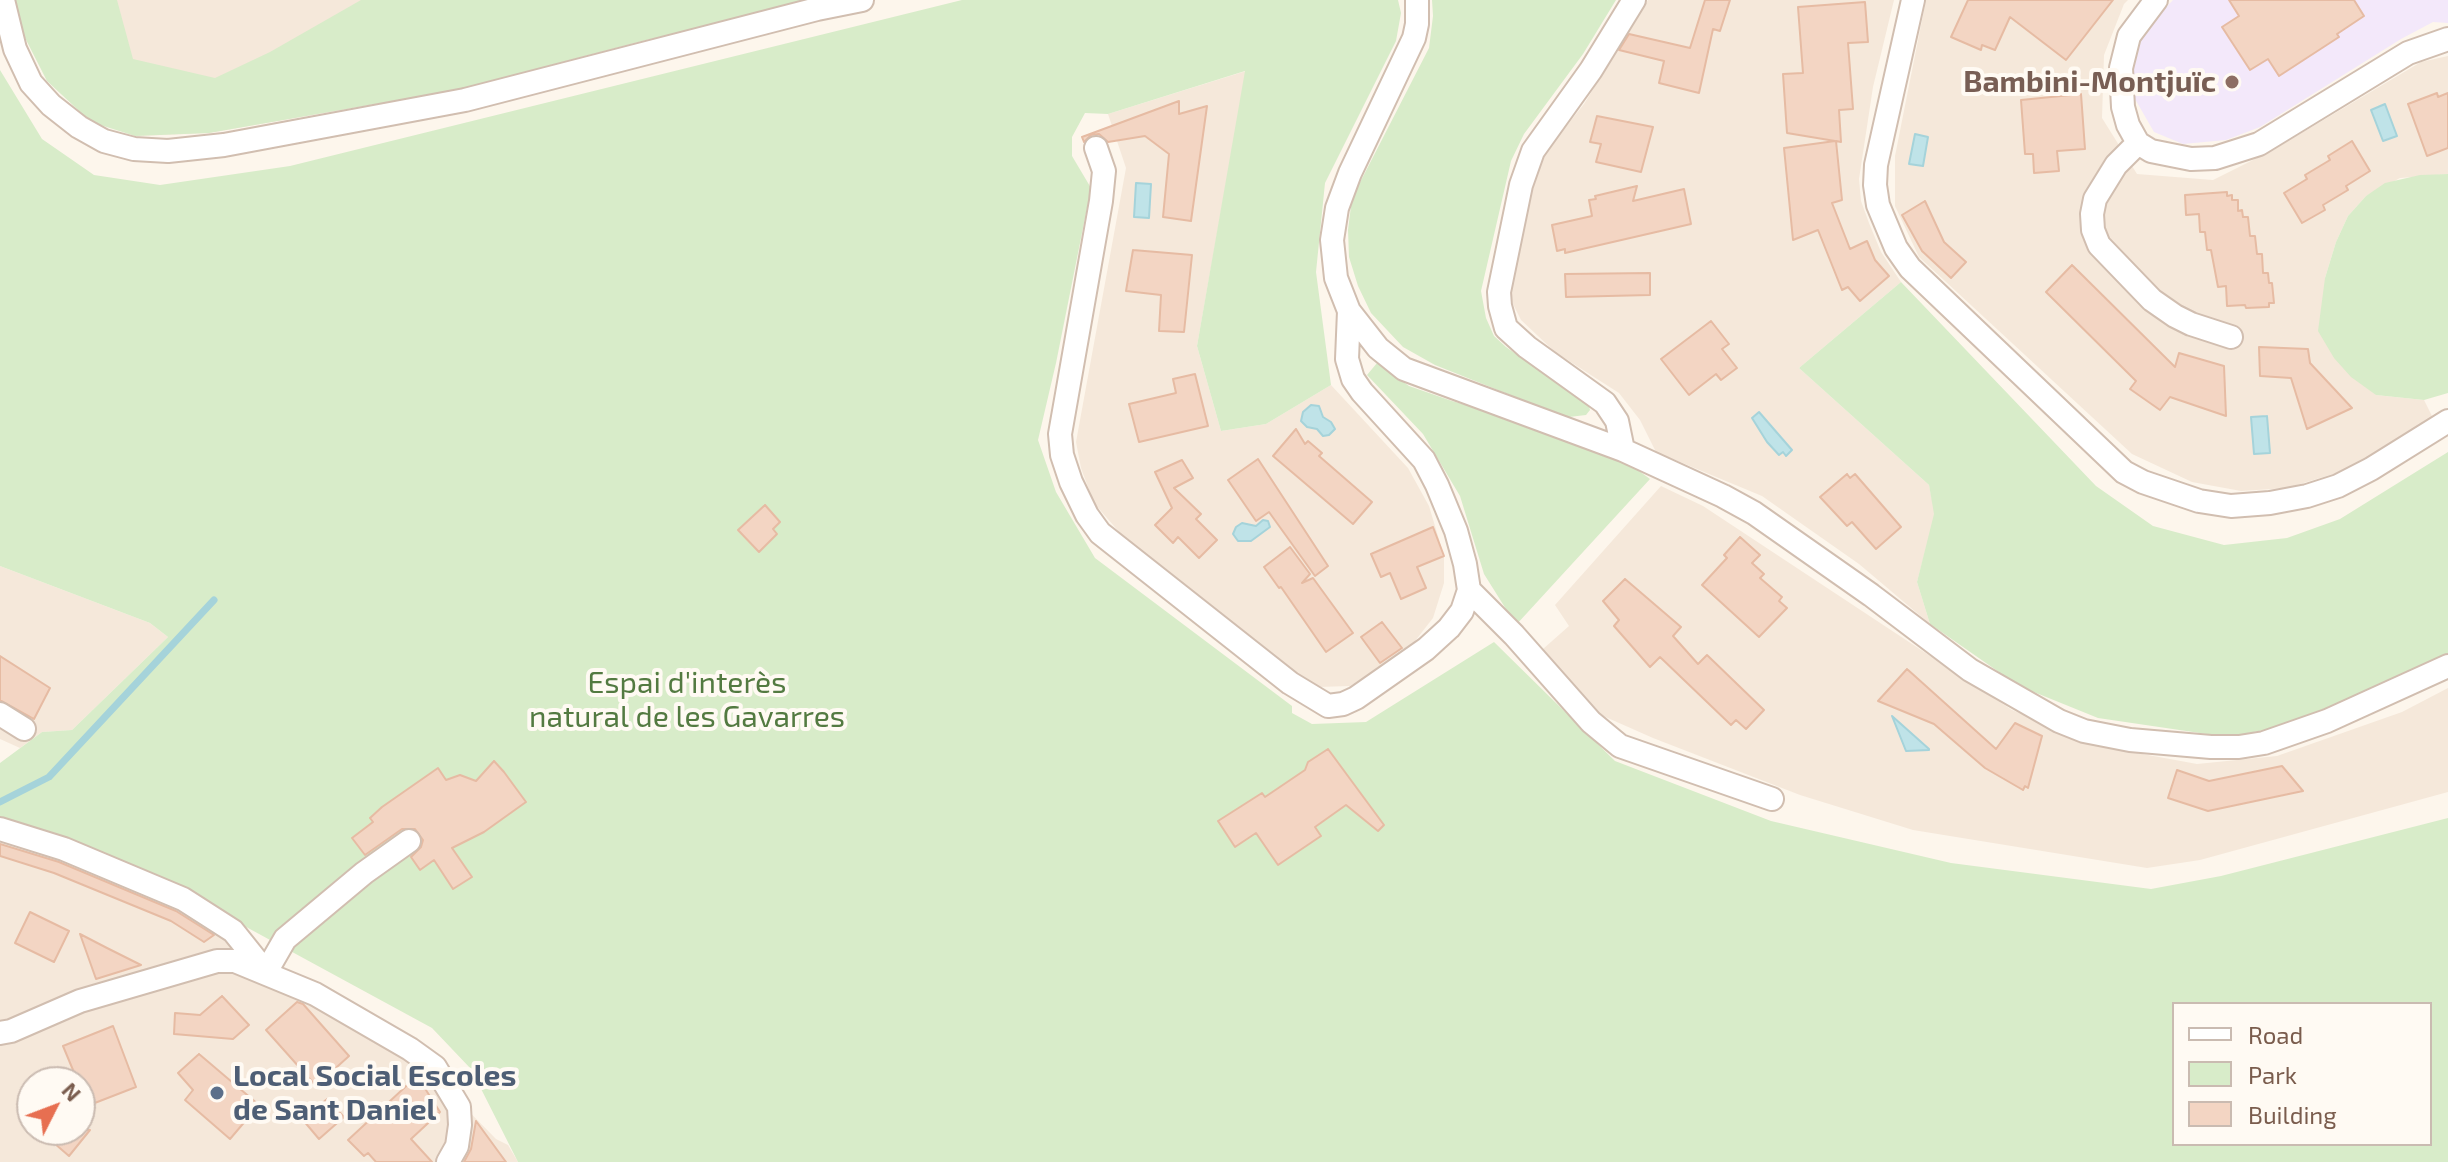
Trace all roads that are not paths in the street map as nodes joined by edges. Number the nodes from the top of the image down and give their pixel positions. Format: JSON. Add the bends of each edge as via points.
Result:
{"nodes":[{"id":1,"x":3,"y":0,"type":"edge"},
{"id":2,"x":862,"y":0,"type":"edge"},
{"id":3,"x":1417,"y":0,"type":"edge"},
{"id":4,"x":1634,"y":0,"type":"edge"},
{"id":5,"x":1913,"y":0,"type":"edge"},
{"id":6,"x":2156,"y":0,"type":"edge"},
{"id":7,"x":2448,"y":39,"type":"edge"},
{"id":8,"x":2138,"y":143,"type":"junction"},
{"id":9,"x":1096,"y":148,"type":"dead end"},
{"id":10,"x":1349,"y":311,"type":"junction"},
{"id":11,"x":2231,"y":337,"type":"dead end"},
{"id":12,"x":2448,"y":421,"type":"edge"},
{"id":13,"x":1623,"y":450,"type":"junction"},
{"id":14,"x":1469,"y":590,"type":"junction"},
{"id":15,"x":2448,"y":666,"type":"edge"},
{"id":16,"x":0,"y":714,"type":"edge"},
{"id":17,"x":24,"y":729,"type":"dead end"},
{"id":18,"x":1772,"y":799,"type":"dead end"},
{"id":19,"x":0,"y":829,"type":"edge"},
{"id":20,"x":409,"y":841,"type":"dead end"},
{"id":21,"x":266,"y":972,"type":"junction"},
{"id":22,"x":0,"y":1033,"type":"edge"},
{"id":23,"x":448,"y":1162,"type":"edge"}],
"edges":[{"from":1,"to":2,"type":"street","via":[[15,49],[31,83],[51,105],[104,141],[168,151],[465,100]]},
{"from":3,"to":10,"type":"street","via":[[1414,38],[1337,208],[1332,240],[1336,278]]},
{"from":4,"to":13,"type":"street","via":[[1533,151],[1499,292],[1506,328],[1605,403],[1617,421]]},
{"from":5,"to":12,"type":"street","via":[[1876,165],[1878,205],[1896,248],[1910,268],[2124,472],[2199,501],[2231,506],[2270,503],[2338,486]]},
{"from":6,"to":8,"type":"street","via":[[2129,36],[2121,68],[2123,107]]},
{"from":7,"to":8,"type":"street","via":[[2408,53],[2238,152],[2191,159]]},
{"from":8,"to":11,"type":"street","via":[[2116,165],[2095,199],[2093,230],[2099,245],[2152,300],[2191,324]]},
{"from":9,"to":14,"type":"street","via":[[1104,171],[1101,201],[1060,434],[1071,482],[1100,533],[1279,675],[1328,706],[1356,698],[1426,649],[1462,611]]},
{"from":10,"to":13,"type":"street","via":[[1378,348],[1404,369]]},
{"from":10,"to":14,"type":"street","via":[[1347,359],[1353,379],[1424,460],[1452,519]]},
{"from":13,"to":15,"type":"street","via":[[1754,513],[1997,687],[2059,721],[2107,737],[2211,747],[2264,743],[2327,721]]},
{"from":14,"to":18,"type":"street","via":[[1591,722],[1620,746]]},
{"from":16,"to":17,"type":"street"},
{"from":19,"to":21,"type":"street","via":[[64,849],[183,899],[233,931]]},
{"from":20,"to":21,"type":"street","via":[[285,939]]},
{"from":21,"to":22,"type":"street","via":[[217,961],[80,1001]]},
{"from":21,"to":23,"type":"street","via":[[315,994],[435,1067],[459,1107],[457,1146]]}]}
